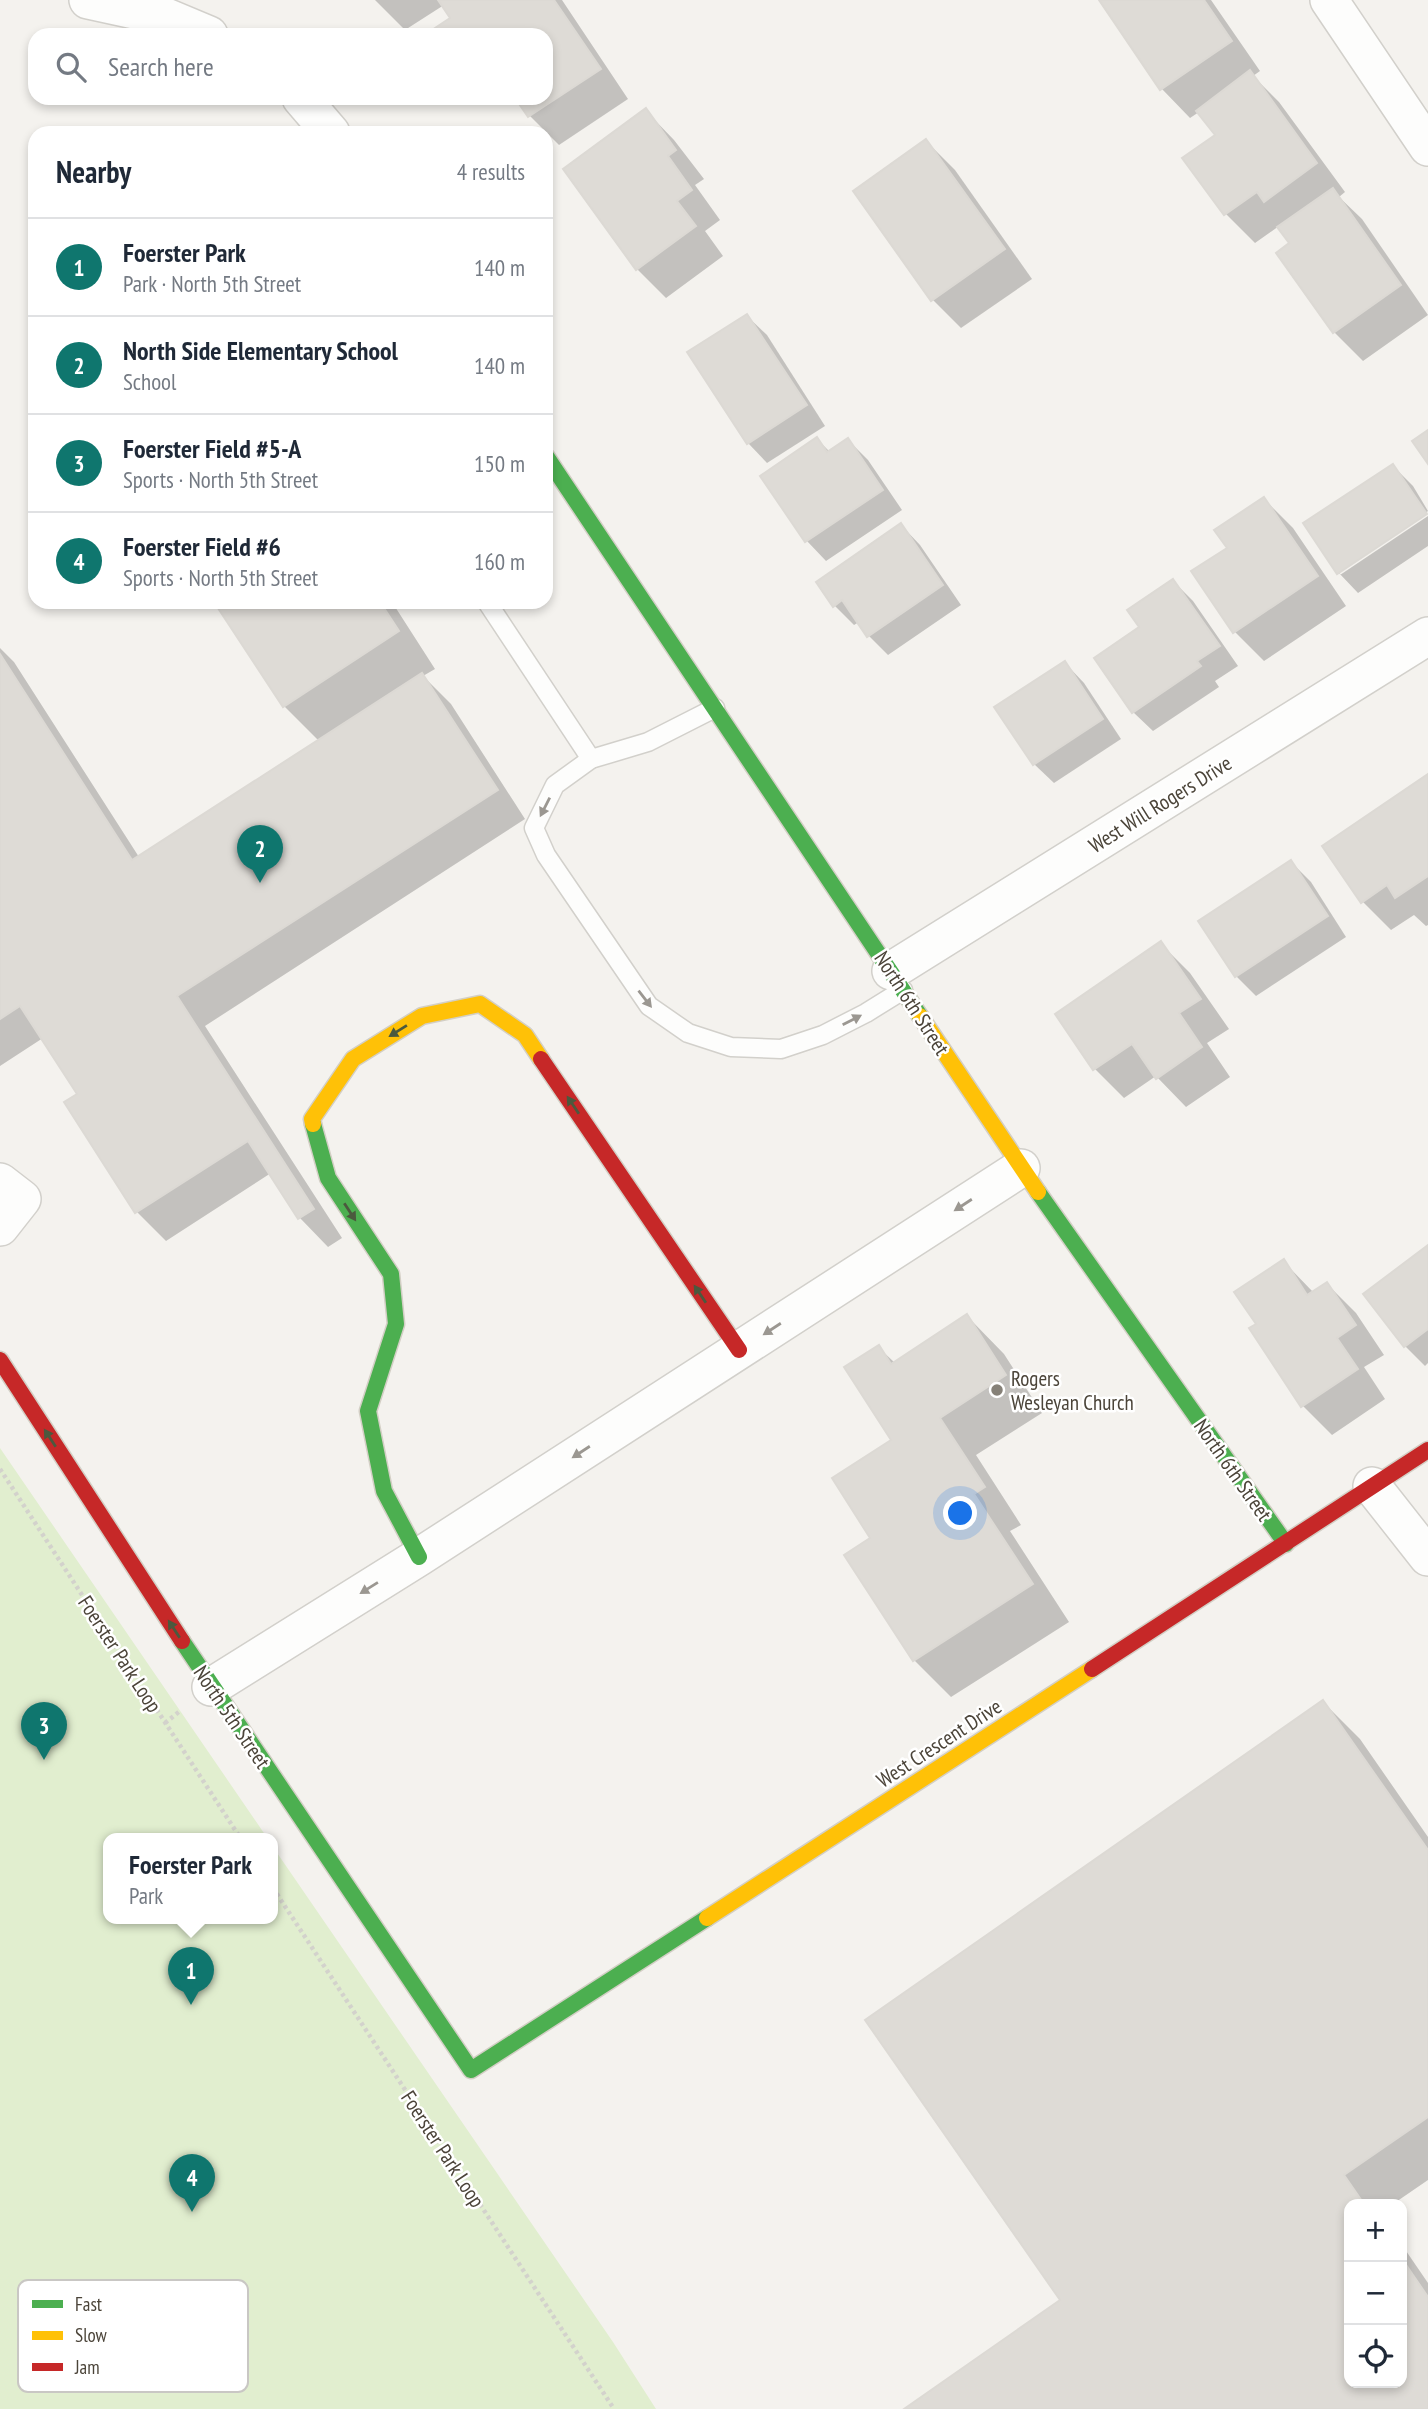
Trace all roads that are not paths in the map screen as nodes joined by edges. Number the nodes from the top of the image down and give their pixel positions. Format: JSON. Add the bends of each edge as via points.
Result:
{"nodes":[{"id":1,"x":88,"y":0,"type":"edge"},
{"id":2,"x":1329,"y":0,"type":"edge"},
{"id":3,"x":170,"y":8,"type":"edge"},
{"id":4,"x":199,"y":28,"type":"edge"},
{"id":5,"x":307,"y":105,"type":"edge"},
{"id":6,"x":325,"y":126,"type":"edge"},
{"id":7,"x":1428,"y":147,"type":"edge"},
{"id":8,"x":553,"y":466,"type":"edge"},
{"id":9,"x":491,"y":609,"type":"edge"},
{"id":10,"x":1428,"y":636,"type":"edge"},
{"id":11,"x":715,"y":708,"type":"junction"},
{"id":12,"x":591,"y":759,"type":"junction"},
{"id":13,"x":897,"y":980,"type":"junction"},
{"id":14,"x":1021,"y":1168,"type":"junction"},
{"id":15,"x":0,"y":1182,"type":"edge"},
{"id":16,"x":0,"y":1227,"type":"edge"},
{"id":17,"x":739,"y":1350,"type":"junction"},
{"id":18,"x":0,"y":1360,"type":"edge"},
{"id":19,"x":1428,"y":1450,"type":"edge"},
{"id":20,"x":1372,"y":1486,"type":"junction"},
{"id":21,"x":1286,"y":1544,"type":"junction"},
{"id":22,"x":419,"y":1557,"type":"junction"},
{"id":23,"x":1428,"y":1557,"type":"edge"},
{"id":24,"x":211,"y":1687,"type":"junction"},
{"id":25,"x":471,"y":2070,"type":"joint"}],
"edges":[{"from":1,"to":3,"type":"street"},
{"from":2,"to":7,"type":"street"},
{"from":3,"to":4,"type":"street"},
{"from":5,"to":6,"type":"street"},
{"from":8,"to":11,"type":"street","name":"North 6th Street"},
{"from":9,"to":12,"type":"lane"},
{"from":10,"to":13,"type":"street","name":"West Will Rogers Drive"},
{"from":11,"to":12,"type":"lane","via":[[648,743]]},
{"from":11,"to":13,"type":"street","name":"North 6th Street"},
{"from":12,"to":13,"type":"lane","one_way":true,"via":[[555,785],[534,828],[547,855],[649,1006],[688,1033],[731,1046],[781,1049],[866,1013]]},
{"from":13,"to":14,"type":"street","name":"North 6th Street"},
{"from":14,"to":17,"type":"street","one_way":true},
{"from":14,"to":21,"type":"street","name":"North 6th Street"},
{"from":15,"to":16,"type":"street","via":[[22,1199]]},
{"from":17,"to":22,"type":"street","one_way":true},
{"from":17,"to":22,"type":"street","one_way":true,"via":[[525,1035],[480,1004],[422,1016],[353,1059],[312,1119],[328,1178],[391,1274],[396,1324],[368,1411],[384,1491]]},
{"from":24,"to":18,"type":"street","name":"North 5th Street","one_way":true},
{"from":19,"to":20,"type":"street","name":"West Crescent Drive"},
{"from":20,"to":21,"type":"street","name":"West Crescent Drive"},
{"from":20,"to":23,"type":"street"},
{"from":21,"to":25,"type":"street","name":"West Crescent Drive"},
{"from":22,"to":24,"type":"street","one_way":true},
{"from":24,"to":25,"type":"street","name":"North 5th Street"}]}
